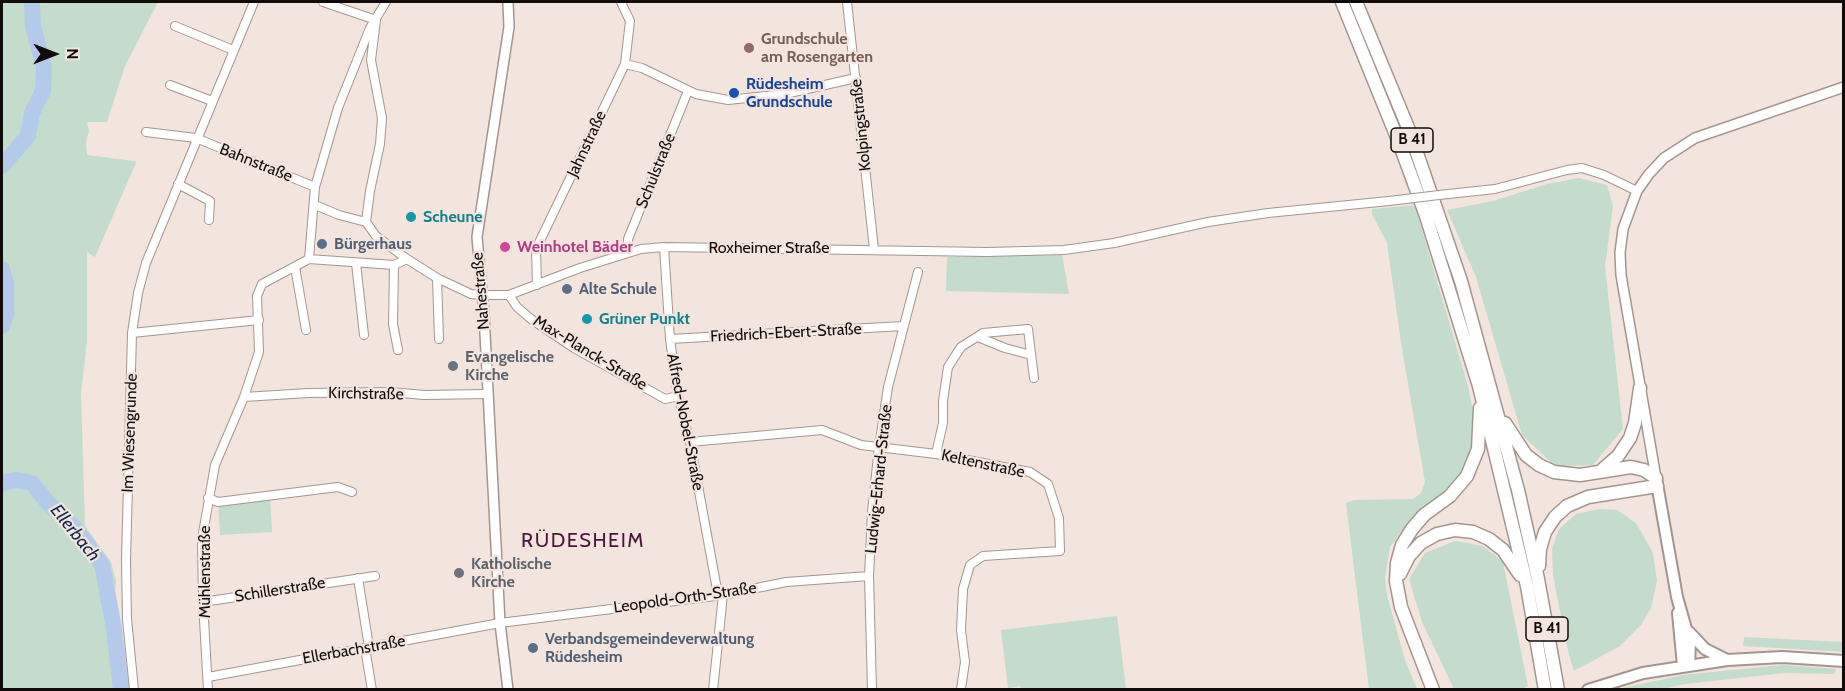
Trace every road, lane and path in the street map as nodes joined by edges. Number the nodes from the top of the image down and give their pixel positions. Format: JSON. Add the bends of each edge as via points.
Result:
{"nodes":[{"id":1,"x":254,"y":2,"type":"edge"},
{"id":2,"x":323,"y":2,"type":"edge"},
{"id":3,"x":386,"y":2,"type":"edge"},
{"id":4,"x":509,"y":2,"type":"edge"},
{"id":5,"x":621,"y":2,"type":"edge"},
{"id":6,"x":847,"y":2,"type":"edge"},
{"id":7,"x":1342,"y":2,"type":"edge"},
{"id":8,"x":1356,"y":2,"type":"edge"},
{"id":9,"x":376,"y":20,"type":"junction"},
{"id":10,"x":175,"y":26,"type":"dead end"},
{"id":11,"x":233,"y":50,"type":"junction"},
{"id":12,"x":625,"y":64,"type":"junction"},
{"id":13,"x":856,"y":78,"type":"junction"},
{"id":14,"x":170,"y":85,"type":"dead end"},
{"id":15,"x":1844,"y":87,"type":"edge"},
{"id":16,"x":688,"y":91,"type":"junction"},
{"id":17,"x":212,"y":101,"type":"junction"},
{"id":18,"x":146,"y":132,"type":"dead end"},
{"id":19,"x":196,"y":138,"type":"junction"},
{"id":20,"x":178,"y":184,"type":"junction"},
{"id":21,"x":315,"y":187,"type":"junction"},
{"id":22,"x":1636,"y":191,"type":"junction"},
{"id":23,"x":315,"y":205,"type":"junction"},
{"id":24,"x":209,"y":220,"type":"dead end"},
{"id":25,"x":366,"y":222,"type":"junction"},
{"id":26,"x":664,"y":247,"type":"junction"},
{"id":27,"x":874,"y":249,"type":"junction"},
{"id":28,"x":628,"y":252,"type":"junction"},
{"id":29,"x":309,"y":259,"type":"junction"},
{"id":30,"x":408,"y":260,"type":"junction"},
{"id":31,"x":356,"y":263,"type":"junction"},
{"id":32,"x":394,"y":265,"type":"junction"},
{"id":33,"x":295,"y":267,"type":"junction"},
{"id":34,"x":918,"y":272,"type":"dead end"},
{"id":35,"x":437,"y":278,"type":"junction"},
{"id":36,"x":537,"y":285,"type":"junction"},
{"id":37,"x":481,"y":295,"type":"junction"},
{"id":38,"x":509,"y":295,"type":"junction"},
{"id":39,"x":259,"y":320,"type":"junction"},
{"id":40,"x":903,"y":326,"type":"junction"},
{"id":41,"x":306,"y":330,"type":"dead end"},
{"id":42,"x":132,"y":333,"type":"junction"},
{"id":43,"x":364,"y":335,"type":"dead end"},
{"id":44,"x":978,"y":337,"type":"junction"},
{"id":45,"x":439,"y":339,"type":"dead end"},
{"id":46,"x":670,"y":339,"type":"junction"},
{"id":47,"x":398,"y":350,"type":"dead end"},
{"id":48,"x":1031,"y":355,"type":"junction"},
{"id":49,"x":1034,"y":378,"type":"dead end"},
{"id":50,"x":1479,"y":386,"type":"junction"},
{"id":51,"x":1640,"y":388,"type":"junction"},
{"id":52,"x":488,"y":394,"type":"junction"},
{"id":53,"x":678,"y":396,"type":"junction"},
{"id":54,"x":244,"y":397,"type":"junction"},
{"id":55,"x":1498,"y":412,"type":"junction"},
{"id":56,"x":690,"y":442,"type":"junction"},
{"id":57,"x":879,"y":447,"type":"junction"},
{"id":58,"x":936,"y":454,"type":"junction"},
{"id":59,"x":1596,"y":472,"type":"junction"},
{"id":60,"x":1656,"y":482,"type":"junction"},
{"id":61,"x":352,"y":492,"type":"dead end"},
{"id":62,"x":208,"y":498,"type":"junction"},
{"id":63,"x":375,"y":576,"type":"dead end"},
{"id":64,"x":869,"y":576,"type":"junction"},
{"id":65,"x":358,"y":578,"type":"junction"},
{"id":66,"x":1532,"y":582,"type":"junction"},
{"id":67,"x":1398,"y":590,"type":"junction"},
{"id":68,"x":720,"y":595,"type":"junction"},
{"id":69,"x":1677,"y":597,"type":"junction"},
{"id":70,"x":203,"y":602,"type":"junction"},
{"id":71,"x":500,"y":623,"type":"junction"},
{"id":72,"x":1687,"y":630,"type":"junction"},
{"id":73,"x":369,"y":647,"type":"junction"},
{"id":74,"x":1727,"y":660,"type":"junction"},
{"id":75,"x":1844,"y":661,"type":"edge"},
{"id":76,"x":1686,"y":665,"type":"junction"},
{"id":77,"x":208,"y":677,"type":"junction"},
{"id":78,"x":1557,"y":684,"type":"edge"},
{"id":79,"x":1544,"y":686,"type":"edge"},
{"id":80,"x":134,"y":690,"type":"edge"},
{"id":81,"x":208,"y":690,"type":"edge"},
{"id":82,"x":372,"y":690,"type":"edge"},
{"id":83,"x":508,"y":690,"type":"edge"},
{"id":84,"x":713,"y":690,"type":"edge"},
{"id":85,"x":872,"y":690,"type":"edge"},
{"id":86,"x":960,"y":690,"type":"edge"},
{"id":87,"x":1433,"y":690,"type":"edge"},
{"id":88,"x":1588,"y":690,"type":"edge"}],
"edges":[{"from":1,"to":11,"type":"street","name":"Im Wiesengrunde"},
{"from":2,"to":9,"type":"street"},
{"from":3,"to":9,"type":"street"},
{"from":4,"to":37,"type":"street","name":"Nahestraße","via":[[509,27],[477,237]]},
{"from":5,"to":12,"type":"street","name":"Jahnstraße","via":[[630,21]]},
{"from":6,"to":13,"type":"street","name":"Kolpingstraße"},
{"from":7,"to":50,"type":"highway","number":"B 41","via":[[1422,205]]},
{"from":8,"to":55,"type":"highway","number":"B 41","via":[[1436,207]]},
{"from":9,"to":21,"type":"street","via":[[338,108]]},
{"from":9,"to":25,"type":"street","via":[[371,60],[382,118]]},
{"from":10,"to":11,"type":"street"},
{"from":11,"to":17,"type":"street","name":"Im Wiesengrunde"},
{"from":12,"to":16,"type":"street","via":[[642,68]]},
{"from":12,"to":36,"type":"street","name":"Jahnstraße","via":[[536,249]]},
{"from":13,"to":16,"type":"street","via":[[785,94],[728,100]]},
{"from":13,"to":27,"type":"street","name":"Kolpingstraße"},
{"from":14,"to":17,"type":"street"},
{"from":15,"to":22,"type":"street","via":[[1695,138],[1665,158]]},
{"from":16,"to":28,"type":"street","name":"Schulstraße","via":[[628,239]]},
{"from":17,"to":19,"type":"street","name":"Im Wiesengrunde"},
{"from":18,"to":19,"type":"street"},
{"from":19,"to":20,"type":"street","name":"Im Wiesengrunde"},
{"from":19,"to":21,"type":"street","name":"Bahnstraße"},
{"from":20,"to":24,"type":"street","via":[[210,201]]},
{"from":20,"to":42,"type":"street","name":"Im Wiesengrunde","via":[[146,263]]},
{"from":21,"to":23,"type":"street"},
{"from":22,"to":27,"type":"street","name":"Roxheimer Straße","bridge":true,"via":[[1582,168],[1495,189],[1268,213],[1064,250]]},
{"from":22,"to":51,"type":"street","via":[[1623,229],[1620,264]]},
{"from":23,"to":25,"type":"street"},
{"from":23,"to":29,"type":"street"},
{"from":25,"to":30,"type":"street","name":"Roxheimer Straße","via":[[376,236]]},
{"from":26,"to":27,"type":"street","name":"Roxheimer Straße"},
{"from":26,"to":28,"type":"street","name":"Roxheimer Straße"},
{"from":26,"to":46,"type":"street","name":"Alfred-Nobel-Straße"},
{"from":28,"to":36,"type":"street","name":"Roxheimer Straße"},
{"from":29,"to":31,"type":"street"},
{"from":29,"to":33,"type":"street","name":"Mühlenstraße"},
{"from":30,"to":32,"type":"street"},
{"from":30,"to":35,"type":"street","name":"Roxheimer Straße"},
{"from":31,"to":32,"type":"street"},
{"from":31,"to":43,"type":"street"},
{"from":32,"to":47,"type":"street","via":[[393,324]]},
{"from":33,"to":39,"type":"street","name":"Mühlenstraße","via":[[262,284]]},
{"from":33,"to":41,"type":"street"},
{"from":34,"to":40,"type":"street","name":"Ludwig-Erhard-Straße"},
{"from":35,"to":37,"type":"street","name":"Roxheimer Straße"},
{"from":35,"to":45,"type":"street"},
{"from":36,"to":38,"type":"street","name":"Roxheimer Straße"},
{"from":37,"to":38,"type":"street","name":"Roxheimer Straße"},
{"from":37,"to":52,"type":"street","name":"Nahestraße"},
{"from":38,"to":53,"type":"street","name":"Max-Planck-Straße","via":[[531,319],[574,348],[665,399]]},
{"from":39,"to":42,"type":"street"},
{"from":39,"to":54,"type":"street","name":"Mühlenstraße","via":[[259,352]]},
{"from":40,"to":46,"type":"street","name":"Friedrich-Ebert-Straße"},
{"from":40,"to":57,"type":"street","name":"Ludwig-Erhard-Straße"},
{"from":42,"to":80,"type":"street","name":"Im Wiesengrunde","via":[[126,560]]},
{"from":44,"to":48,"type":"street"},
{"from":44,"to":48,"type":"street","via":[[983,333],[1028,329]]},
{"from":44,"to":58,"type":"street","via":[[961,347],[948,366]]},
{"from":46,"to":53,"type":"street","name":"Alfred-Nobel-Straße"},
{"from":48,"to":49,"type":"street"},
{"from":50,"to":66,"type":"highway","number":"B 41"},
{"from":50,"to":67,"type":"highway","number":"B 41","via":[[1480,430],[1475,459],[1456,490],[1424,515],[1406,537],[1397,563]]},
{"from":51,"to":59,"type":"highway","via":[[1627,445],[1614,461]]},
{"from":51,"to":60,"type":"street"},
{"from":52,"to":54,"type":"street","name":"Kirchstraße","via":[[308,393]]},
{"from":52,"to":71,"type":"street","name":"Nahestraße"},
{"from":53,"to":56,"type":"street","name":"Alfred-Nobel-Straße"},
{"from":54,"to":62,"type":"street","name":"Mühlenstraße","via":[[215,465]]},
{"from":55,"to":59,"type":"highway","number":"B 41","via":[[1521,449],[1539,465],[1571,476]]},
{"from":55,"to":66,"type":"highway","number":"B 41"},
{"from":56,"to":57,"type":"street","name":"Keltenstraße","via":[[822,430],[861,445]]},
{"from":56,"to":68,"type":"street","name":"Alfred-Nobel-Straße"},
{"from":57,"to":58,"type":"street","name":"Keltenstraße"},
{"from":57,"to":64,"type":"street","name":"Ludwig-Erhard-Straße"},
{"from":58,"to":86,"type":"street","name":"Keltenstraße","via":[[1030,472],[1048,484],[1059,518],[1060,551],[983,556],[970,566],[963,589],[961,630],[965,662]]},
{"from":59,"to":60,"type":"highway","number":"B 41","via":[[1630,467],[1644,470]]},
{"from":60,"to":66,"type":"highway","number":"B 41","via":[[1588,497],[1561,511],[1542,540]]},
{"from":60,"to":69,"type":"main road"},
{"from":61,"to":62,"type":"street","via":[[338,487],[218,502]]},
{"from":62,"to":70,"type":"street","name":"Mühlenstraße","via":[[202,538]]},
{"from":63,"to":65,"type":"street","name":"Schillerstraße"},
{"from":64,"to":68,"type":"street","name":"Leopold-Orth-Straße","via":[[786,582]]},
{"from":64,"to":85,"type":"street","name":"Ludwig-Erhard-Straße"},
{"from":65,"to":70,"type":"street","name":"Schillerstraße"},
{"from":65,"to":73,"type":"street"},
{"from":66,"to":67,"type":"highway","number":"B 41","via":[[1497,544],[1473,532],[1455,530],[1437,534],[1414,549],[1404,564]]},
{"from":66,"to":78,"type":"highway","number":"B 41"},
{"from":66,"to":79,"type":"highway","number":"B 41"},
{"from":67,"to":87,"type":"highway","via":[[1404,617]]},
{"from":68,"to":71,"type":"street","name":"Leopold-Orth-Straße"},
{"from":68,"to":84,"type":"street","name":"Alfred-Nobel-Straße"},
{"from":69,"to":72,"type":"main road"},
{"from":69,"to":76,"type":"main road"},
{"from":70,"to":77,"type":"street","name":"Mühlenstraße"},
{"from":71,"to":73,"type":"street","name":"Ellerbachstraße"},
{"from":71,"to":83,"type":"street","name":"Nahestraße"},
{"from":72,"to":74,"type":"main road","via":[[1705,649]]},
{"from":72,"to":76,"type":"main road","via":[[1690,650]]},
{"from":73,"to":77,"type":"street","name":"Ellerbachstraße"},
{"from":73,"to":82,"type":"street","via":[[366,654]]},
{"from":74,"to":75,"type":"main road","via":[[1782,657]]},
{"from":74,"to":76,"type":"main road"},
{"from":76,"to":88,"type":"main road"},
{"from":77,"to":81,"type":"street","name":"Mühlenstraße"}]}
